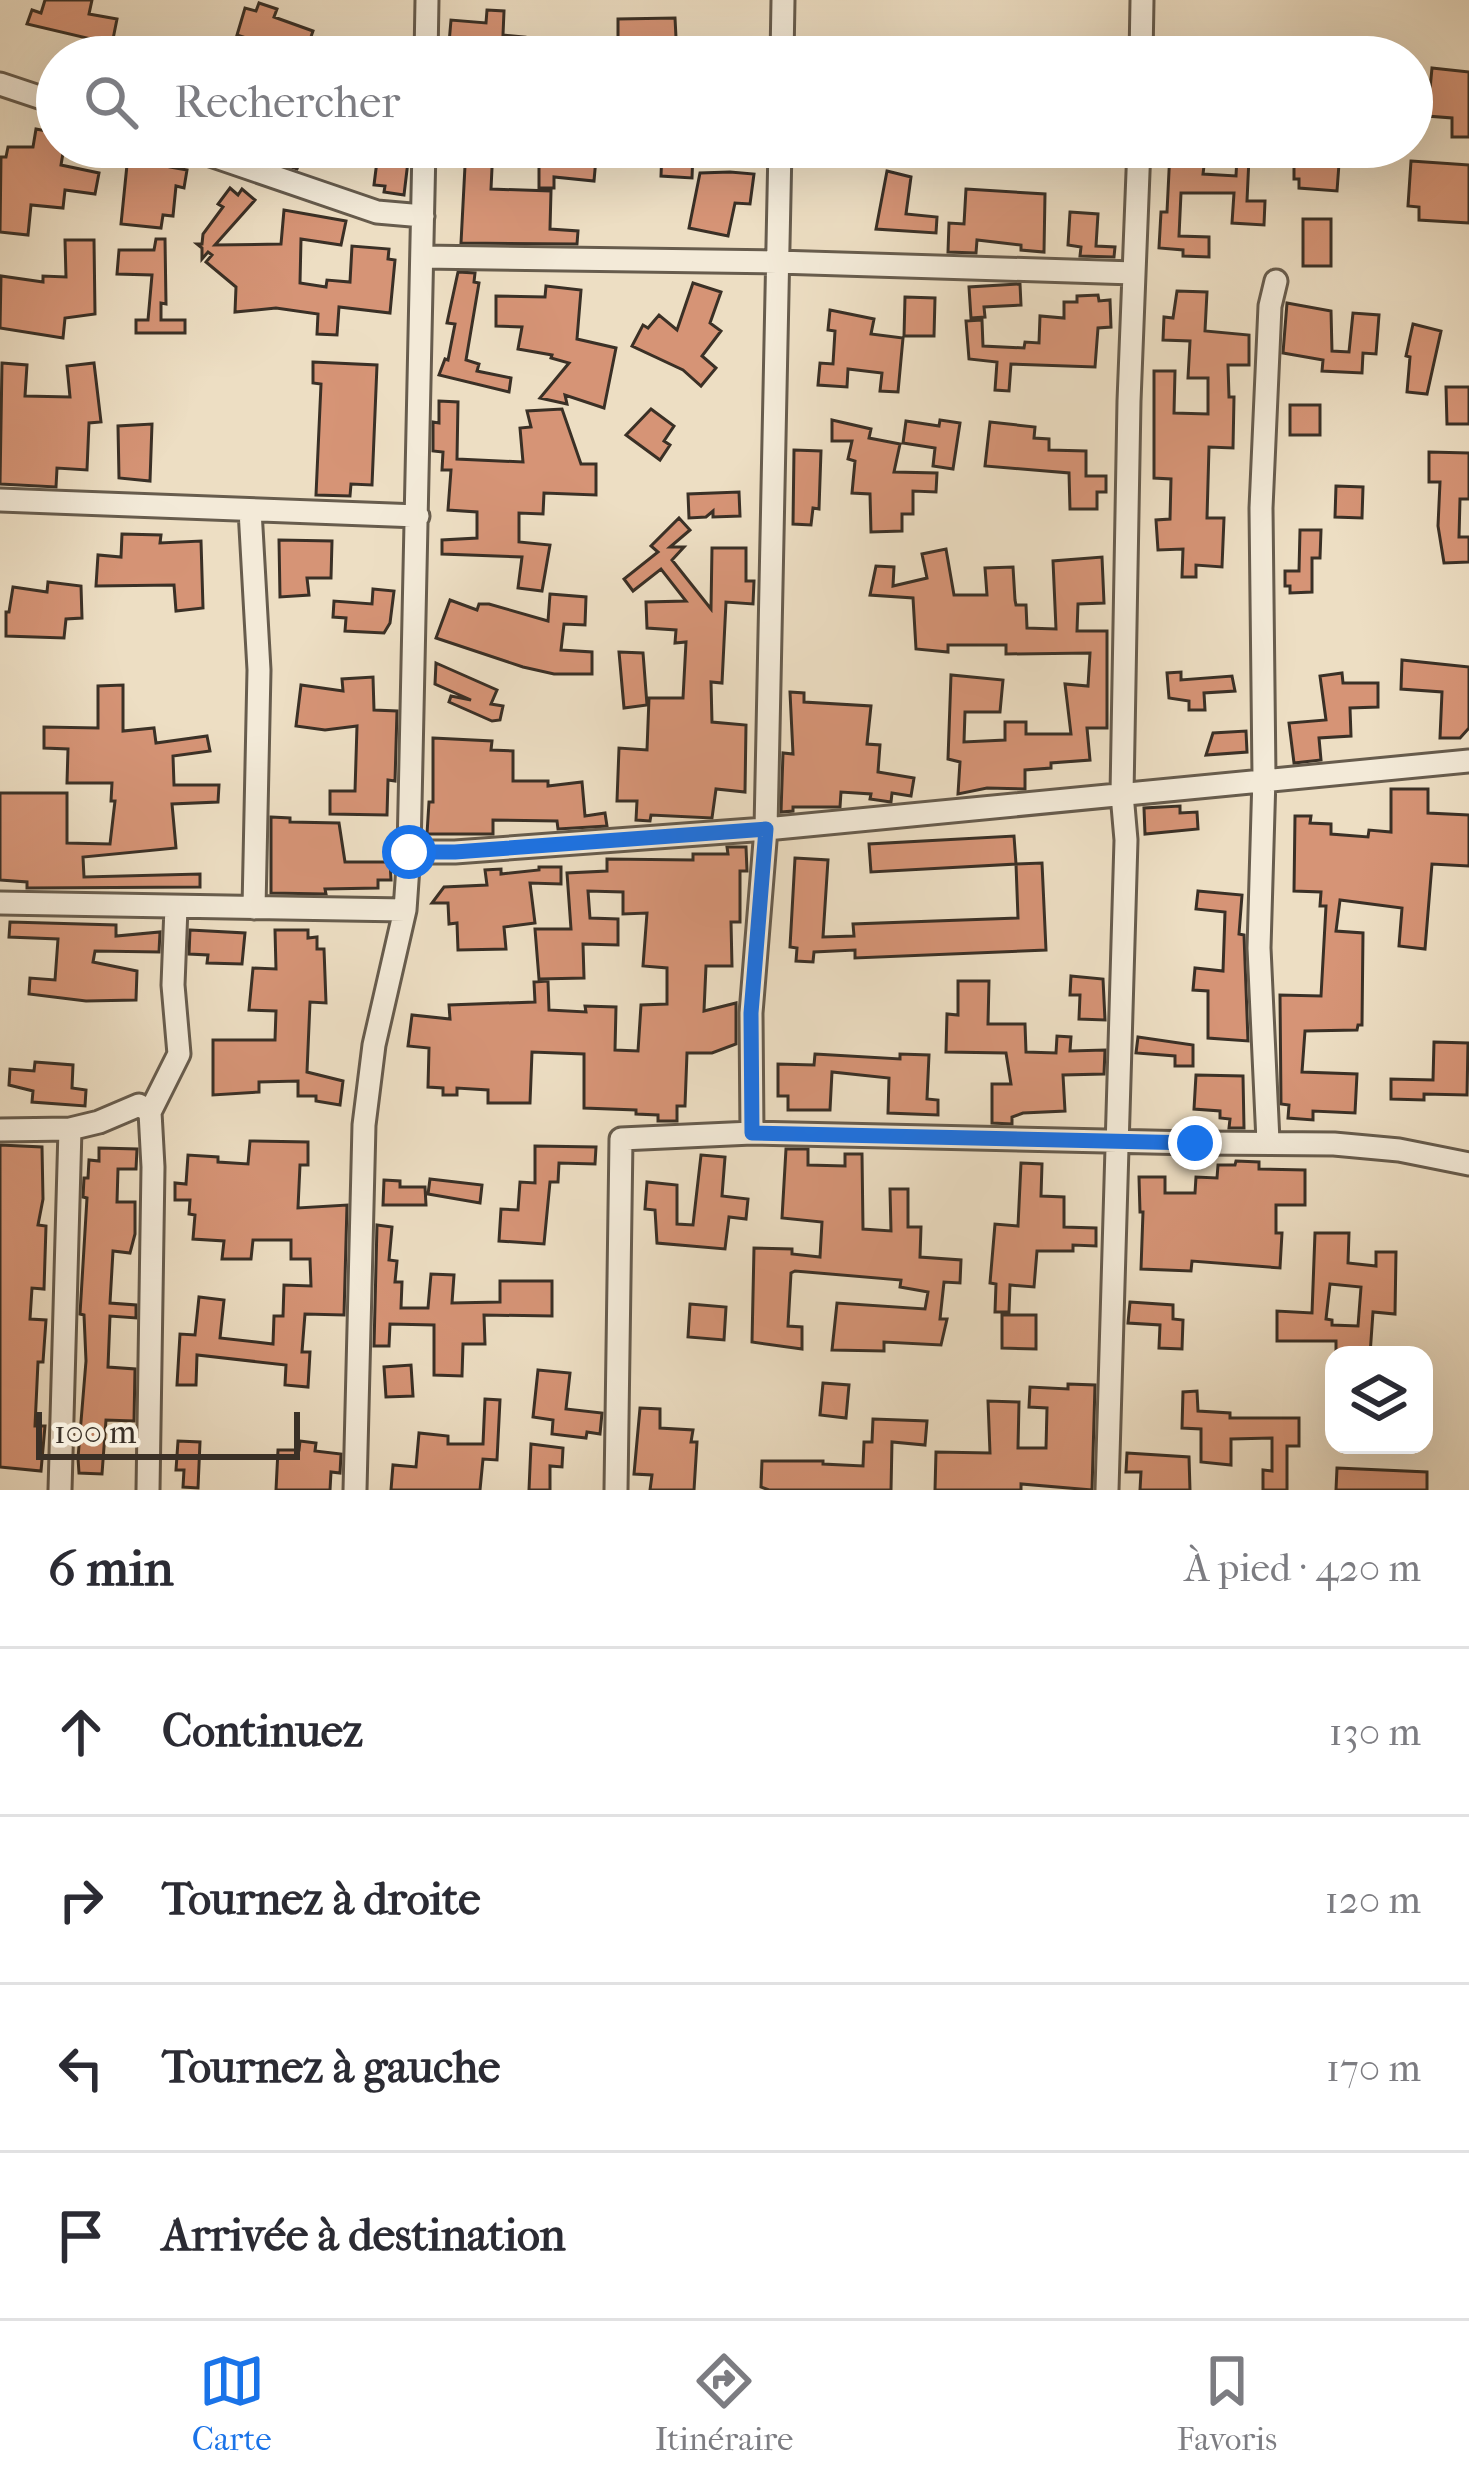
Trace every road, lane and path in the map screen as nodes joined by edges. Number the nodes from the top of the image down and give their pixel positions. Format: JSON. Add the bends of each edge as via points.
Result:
{"nodes":[{"id":1,"x":427,"y":0,"type":"edge"},
{"id":2,"x":783,"y":0,"type":"edge"},
{"id":3,"x":1142,"y":0,"type":"edge"},
{"id":4,"x":426,"y":36,"type":"edge"},
{"id":5,"x":782,"y":36,"type":"edge"},
{"id":6,"x":1141,"y":36,"type":"edge"},
{"id":7,"x":0,"y":84,"type":"edge"},
{"id":8,"x":36,"y":96,"type":"edge"},
{"id":9,"x":248,"y":168,"type":"edge"},
{"id":10,"x":424,"y":168,"type":"edge"},
{"id":11,"x":779,"y":168,"type":"edge"},
{"id":12,"x":1137,"y":168,"type":"edge"},
{"id":13,"x":423,"y":216,"type":"junction"},
{"id":14,"x":422,"y":257,"type":"junction"},
{"id":15,"x":777,"y":262,"type":"junction"},
{"id":16,"x":1134,"y":274,"type":"junction"},
{"id":17,"x":1276,"y":281,"type":"dead end"},
{"id":18,"x":0,"y":500,"type":"edge"},
{"id":19,"x":250,"y":510,"type":"junction"},
{"id":20,"x":418,"y":516,"type":"junction"},
{"id":21,"x":1469,"y":761,"type":"edge"},
{"id":22,"x":1264,"y":782,"type":"junction"},
{"id":23,"x":1123,"y":794,"type":"junction"},
{"id":24,"x":766,"y":829,"type":"junction"},
{"id":25,"x":409,"y":852,"type":"junction"},
{"id":26,"x":0,"y":904,"type":"edge"},
{"id":27,"x":176,"y":907,"type":"junction"},
{"id":28,"x":254,"y":908,"type":"junction"},
{"id":29,"x":405,"y":910,"type":"junction"},
{"id":30,"x":150,"y":1112,"type":"junction"},
{"id":31,"x":70,"y":1129,"type":"junction"},
{"id":32,"x":0,"y":1130,"type":"edge"},
{"id":33,"x":752,"y":1133,"type":"junction"},
{"id":34,"x":1115,"y":1140,"type":"junction"},
{"id":35,"x":1268,"y":1141,"type":"junction"},
{"id":36,"x":1469,"y":1164,"type":"edge"},
{"id":37,"x":60,"y":1490,"type":"edge"},
{"id":38,"x":148,"y":1490,"type":"edge"},
{"id":39,"x":355,"y":1490,"type":"edge"},
{"id":40,"x":616,"y":1490,"type":"edge"},
{"id":41,"x":1107,"y":1490,"type":"edge"}],
"edges":[{"from":1,"to":4,"type":"street"},
{"from":2,"to":5,"type":"street"},
{"from":3,"to":6,"type":"street"},
{"from":7,"to":8,"type":"street"},
{"from":9,"to":13,"type":"street","via":[[377,212]]},
{"from":10,"to":13,"type":"street"},
{"from":11,"to":15,"type":"street"},
{"from":12,"to":16,"type":"street"},
{"from":13,"to":14,"type":"street"},
{"from":14,"to":15,"type":"street"},
{"from":14,"to":20,"type":"street"},
{"from":15,"to":16,"type":"street"},
{"from":15,"to":24,"type":"street"},
{"from":16,"to":23,"type":"street"},
{"from":17,"to":22,"type":"street","via":[[1261,508]]},
{"from":18,"to":19,"type":"street"},
{"from":19,"to":20,"type":"street"},
{"from":19,"to":28,"type":"street","via":[[260,670]]},
{"from":20,"to":25,"type":"street"},
{"from":21,"to":22,"type":"street"},
{"from":22,"to":23,"type":"street"},
{"from":22,"to":35,"type":"street","via":[[1259,948]]},
{"from":23,"to":24,"type":"street"},
{"from":23,"to":34,"type":"street"},
{"from":24,"to":25,"type":"street"},
{"from":24,"to":33,"type":"street","via":[[751,1013]]},
{"from":25,"to":29,"type":"street"},
{"from":26,"to":27,"type":"street"},
{"from":27,"to":28,"type":"street"},
{"from":27,"to":30,"type":"street","via":[[179,1054]]},
{"from":28,"to":29,"type":"street"},
{"from":29,"to":39,"type":"street","via":[[364,1125]]},
{"from":30,"to":31,"type":"street","via":[[131,1107]]},
{"from":30,"to":38,"type":"street"},
{"from":31,"to":32,"type":"street"},
{"from":31,"to":37,"type":"street"},
{"from":33,"to":34,"type":"street"},
{"from":33,"to":40,"type":"street","via":[[621,1139]]},
{"from":34,"to":35,"type":"street"},
{"from":34,"to":41,"type":"street"},
{"from":35,"to":36,"type":"street"}]}
